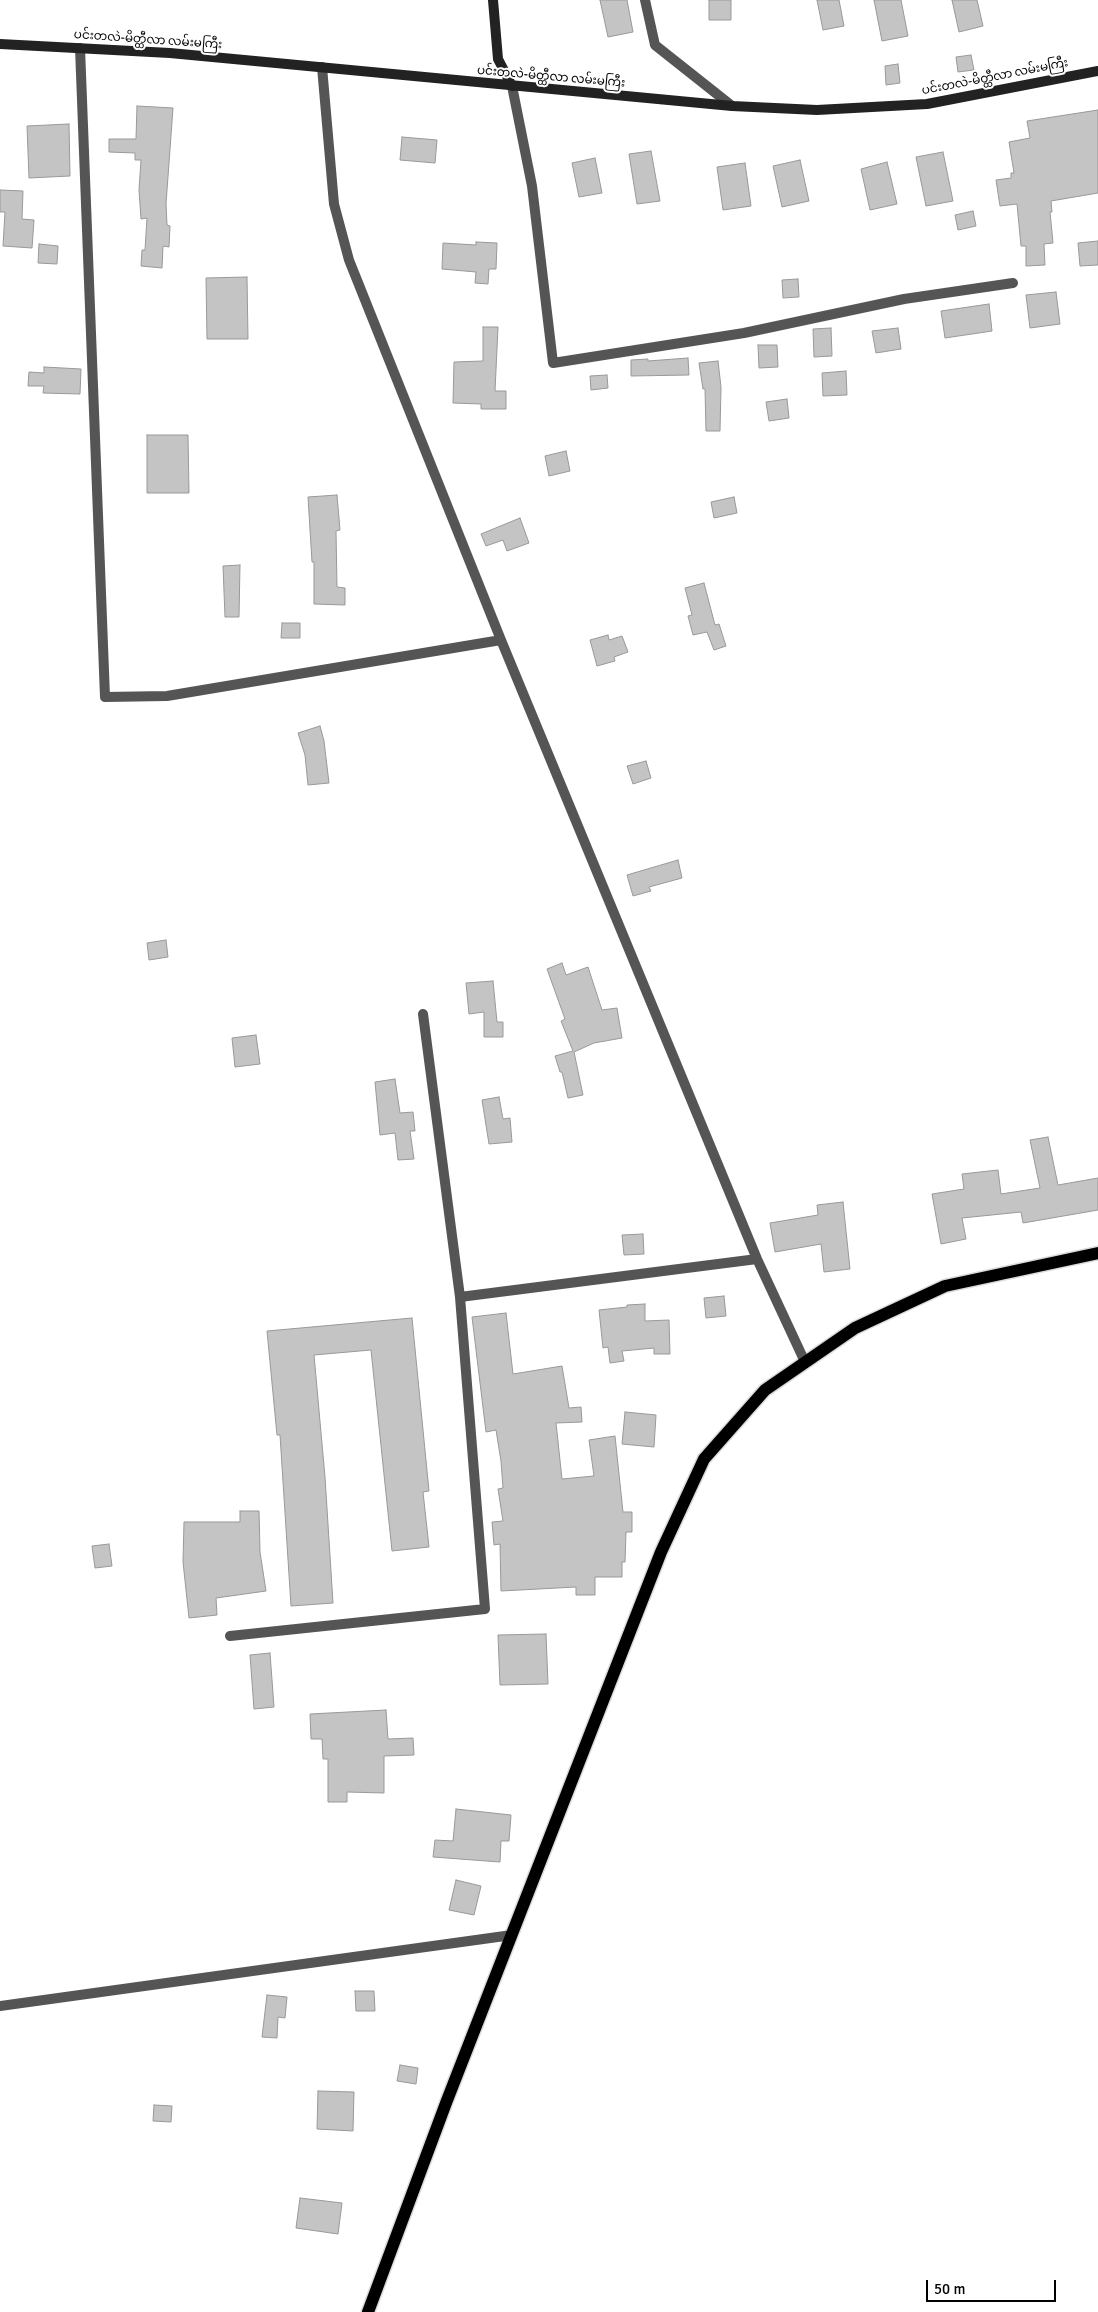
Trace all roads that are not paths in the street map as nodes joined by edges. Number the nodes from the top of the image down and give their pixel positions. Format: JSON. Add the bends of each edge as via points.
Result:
{"nodes":[{"id":1,"x":493,"y":0,"type":"edge"},
{"id":2,"x":645,"y":0,"type":"edge"},
{"id":3,"x":0,"y":44,"type":"edge"},
{"id":4,"x":80,"y":48,"type":"junction"},
{"id":5,"x":322,"y":67,"type":"junction"},
{"id":6,"x":1098,"y":70,"type":"edge"},
{"id":7,"x":512,"y":86,"type":"junction"},
{"id":8,"x":732,"y":106,"type":"junction"},
{"id":9,"x":1013,"y":283,"type":"dead end"},
{"id":10,"x":501,"y":640,"type":"junction"},
{"id":11,"x":422,"y":1014,"type":"dead end"},
{"id":12,"x":1098,"y":1253,"type":"edge"},
{"id":13,"x":757,"y":1259,"type":"junction"},
{"id":14,"x":460,"y":1297,"type":"junction"},
{"id":15,"x":805,"y":1362,"type":"junction"},
{"id":16,"x":230,"y":1636,"type":"dead end"},
{"id":17,"x":512,"y":1935,"type":"junction"},
{"id":18,"x":0,"y":2006,"type":"edge"},
{"id":19,"x":368,"y":2312,"type":"edge"}],
"edges":[{"from":1,"to":7,"type":"street","via":[[498,59]]},
{"from":2,"to":8,"type":"street","via":[[655,46]]},
{"from":3,"to":4,"type":"street","name":"ပင်းတလဲ-မိတ္ထီလာ လမ်းမကြီး"},
{"from":4,"to":5,"type":"street","name":"ပင်းတလဲ-မိတ္ထီလာ လမ်းမကြီး"},
{"from":4,"to":10,"type":"street","via":[[105,697],[167,696]]},
{"from":5,"to":7,"type":"street","name":"ပင်းတလဲ-မိတ္ထီလာ လမ်းမကြီး"},
{"from":5,"to":10,"type":"street","via":[[334,204],[349,260]]},
{"from":6,"to":8,"type":"street","name":"ပင်းတလဲ-မိတ္ထီလာ လမ်းမကြီး","via":[[927,104],[817,110]]},
{"from":7,"to":8,"type":"street","name":"ပင်းတလဲ-မိတ္ထီလာ လမ်းမကြီး"},
{"from":7,"to":9,"type":"street","via":[[532,186],[553,363],[744,333],[904,299]]},
{"from":10,"to":13,"type":"street"},
{"from":11,"to":14,"type":"street"},
{"from":12,"to":15,"type":"main road","via":[[945,1286],[855,1328]]},
{"from":13,"to":14,"type":"street"},
{"from":13,"to":15,"type":"street"},
{"from":14,"to":16,"type":"street","via":[[486,1609]]},
{"from":15,"to":17,"type":"main road","via":[[764,1390],[704,1459],[661,1552]]},
{"from":17,"to":18,"type":"street"},
{"from":17,"to":19,"type":"main road"}]}
